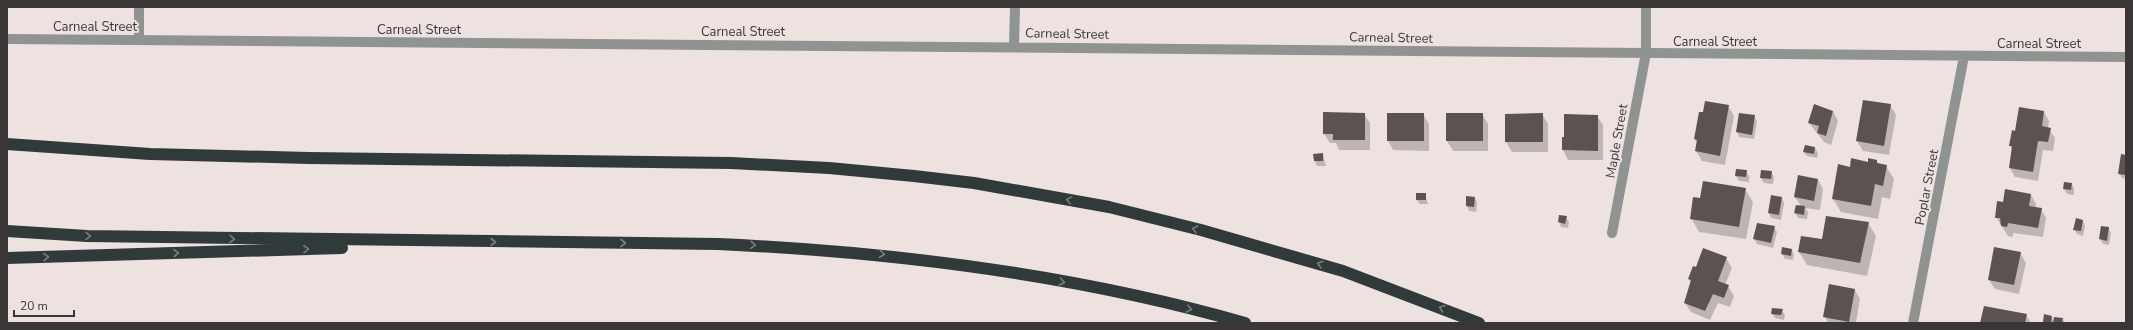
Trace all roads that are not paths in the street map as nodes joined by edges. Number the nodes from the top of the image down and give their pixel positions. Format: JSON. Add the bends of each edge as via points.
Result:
{"nodes":[{"id":1,"x":139,"y":7,"type":"edge"},
{"id":2,"x":1015,"y":7,"type":"edge"},
{"id":3,"x":1646,"y":7,"type":"edge"},
{"id":4,"x":7,"y":39,"type":"edge"},
{"id":5,"x":139,"y":40,"type":"junction"},
{"id":6,"x":1014,"y":46,"type":"junction"},
{"id":7,"x":1646,"y":53,"type":"junction"},
{"id":8,"x":1964,"y":56,"type":"junction"},
{"id":9,"x":2126,"y":57,"type":"edge"},
{"id":10,"x":7,"y":144,"type":"edge"},
{"id":11,"x":7,"y":231,"type":"edge"},
{"id":12,"x":1612,"y":233,"type":"dead end"},
{"id":13,"x":454,"y":242,"type":"junction"},
{"id":14,"x":7,"y":258,"type":"edge"},
{"id":15,"x":1246,"y":323,"type":"edge"},
{"id":16,"x":1479,"y":323,"type":"edge"},
{"id":17,"x":1913,"y":323,"type":"edge"}],
"edges":[{"from":1,"to":5,"type":"street"},
{"from":2,"to":6,"type":"street"},
{"from":3,"to":7,"type":"street","name":"Maple Street"},
{"from":4,"to":5,"type":"street","name":"Carneal Street"},
{"from":5,"to":6,"type":"street","name":"Carneal Street"},
{"from":6,"to":7,"type":"street","name":"Carneal Street"},
{"from":7,"to":8,"type":"street","name":"Carneal Street"},
{"from":7,"to":12,"type":"street","name":"Maple Street"},
{"from":8,"to":9,"type":"street","name":"Carneal Street"},
{"from":8,"to":17,"type":"street","name":"Poplar Street"},
{"from":16,"to":10,"type":"highway","one_way":true,"via":[[1343,271],[1201,230],[1108,207],[974,183],[829,168],[731,163],[150,154]]},
{"from":11,"to":13,"type":"highway","one_way":true,"via":[[94,236]]},
{"from":14,"to":13,"type":"highway","one_way":true,"via":[[303,250]]},
{"from":13,"to":15,"type":"highway","one_way":true,"via":[[718,244],[874,253],[1024,274],[1148,298]]}]}
